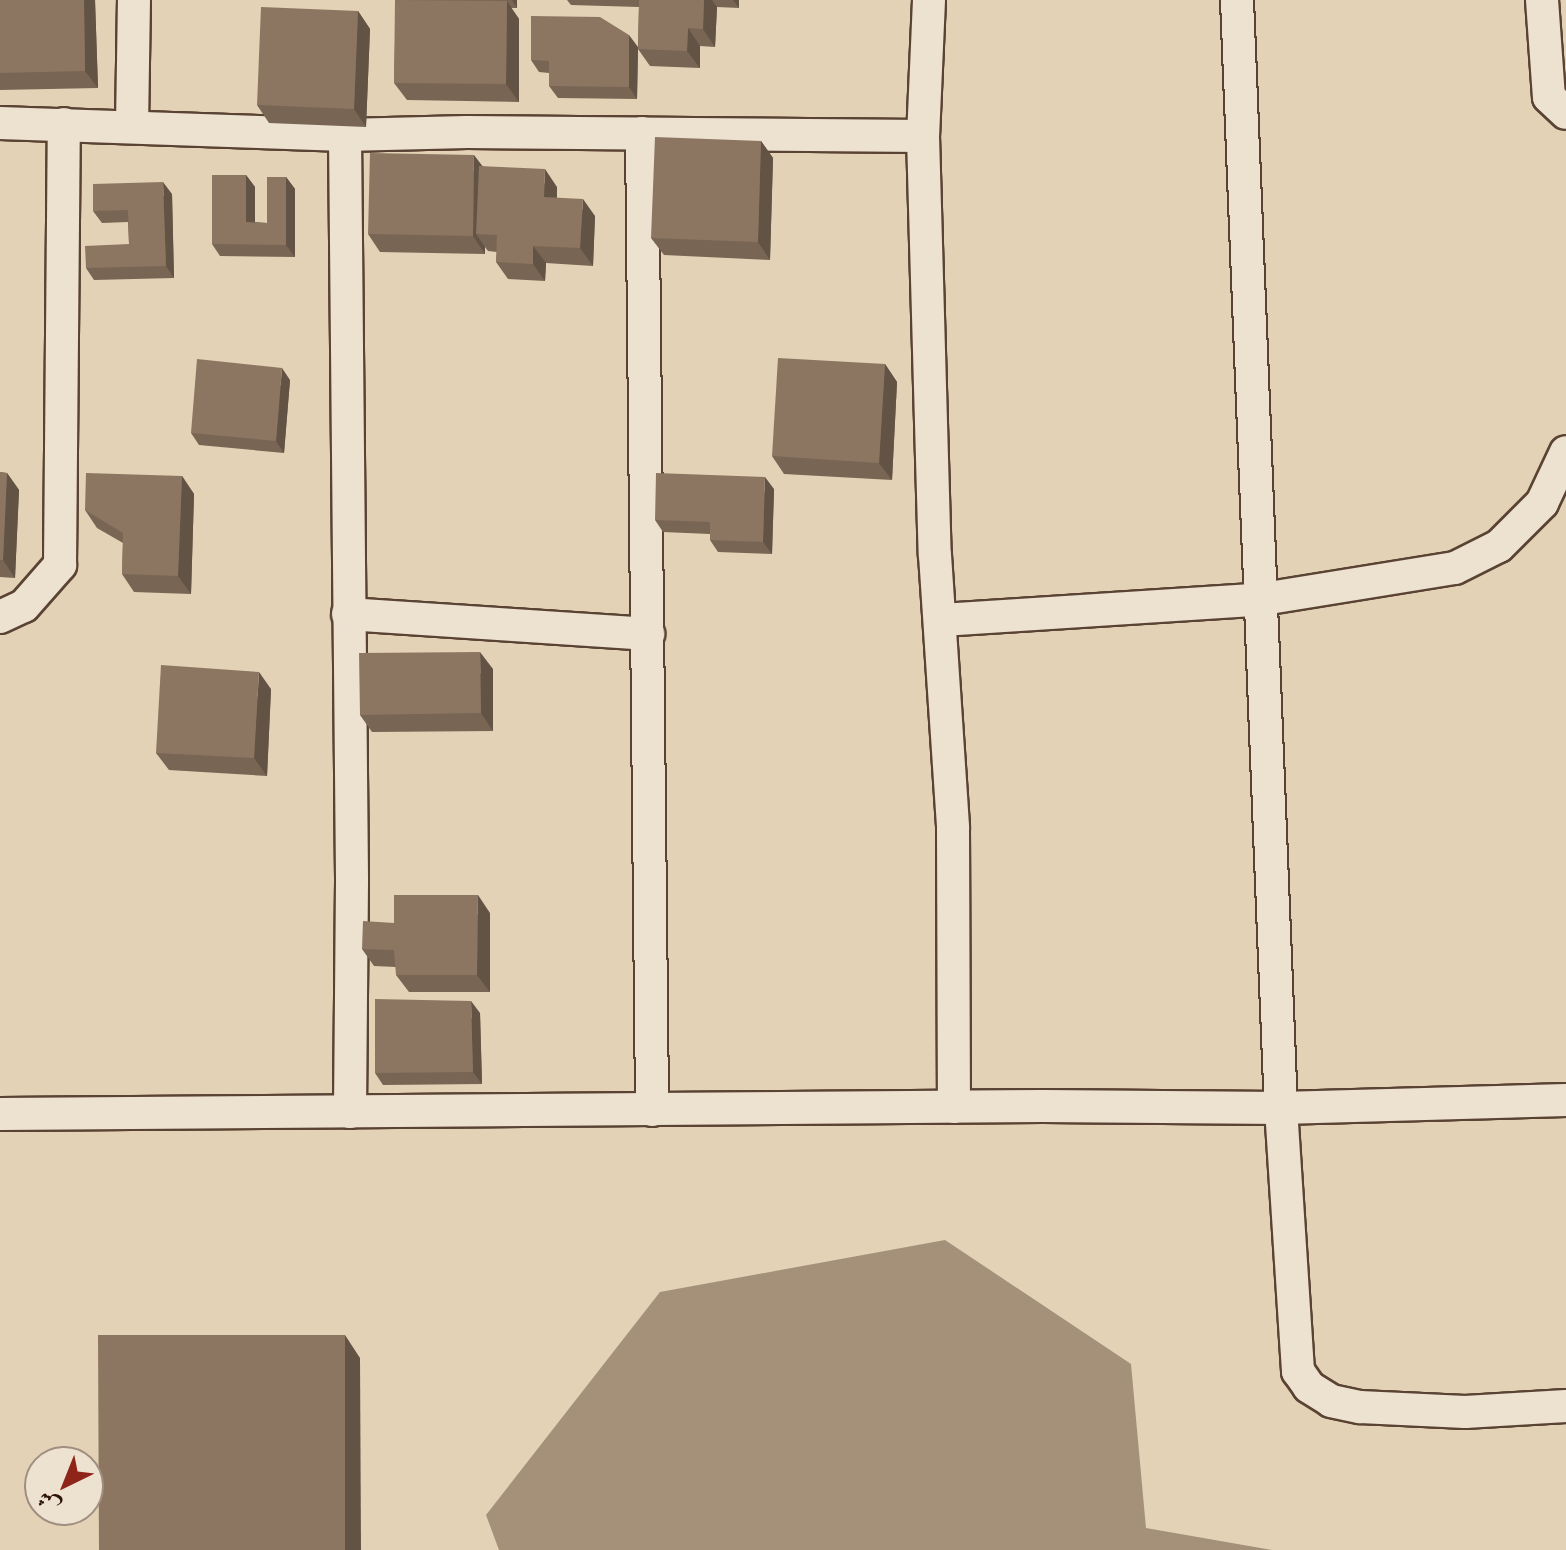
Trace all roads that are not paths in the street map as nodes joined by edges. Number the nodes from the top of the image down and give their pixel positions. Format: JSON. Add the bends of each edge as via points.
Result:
{"nodes":[{"id":1,"x":134,"y":0,"type":"edge"},
{"id":2,"x":929,"y":0,"type":"edge"},
{"id":3,"x":1237,"y":0,"type":"edge"},
{"id":4,"x":1542,"y":0,"type":"edge"},
{"id":5,"x":1566,"y":113,"type":"edge"},
{"id":6,"x":0,"y":123,"type":"edge"},
{"id":7,"x":64,"y":124,"type":"junction"},
{"id":8,"x":132,"y":126,"type":"junction"},
{"id":9,"x":642,"y":133,"type":"junction"},
{"id":10,"x":345,"y":135,"type":"junction"},
{"id":11,"x":923,"y":136,"type":"junction"},
{"id":12,"x":1566,"y":452,"type":"edge"},
{"id":13,"x":1263,"y":599,"type":"junction"},
{"id":14,"x":348,"y":614,"type":"junction"},
{"id":15,"x":0,"y":617,"type":"edge"},
{"id":16,"x":942,"y":620,"type":"junction"},
{"id":17,"x":648,"y":634,"type":"junction"},
{"id":18,"x":1566,"y":1100,"type":"edge"},
{"id":19,"x":954,"y":1107,"type":"junction"},
{"id":20,"x":1281,"y":1108,"type":"junction"},
{"id":21,"x":652,"y":1110,"type":"junction"},
{"id":22,"x":350,"y":1112,"type":"junction"},
{"id":23,"x":0,"y":1114,"type":"edge"},
{"id":24,"x":1566,"y":1406,"type":"edge"}],
"edges":[{"from":1,"to":8,"type":"street"},
{"from":2,"to":11,"type":"street"},
{"from":3,"to":13,"type":"street"},
{"from":4,"to":5,"type":"street","via":[[1549,97]]},
{"from":6,"to":7,"type":"street"},
{"from":7,"to":8,"type":"street"},
{"from":7,"to":15,"type":"street","via":[[60,565],[24,606]]},
{"from":8,"to":10,"type":"street"},
{"from":9,"to":10,"type":"street"},
{"from":9,"to":11,"type":"street"},
{"from":9,"to":17,"type":"street"},
{"from":10,"to":14,"type":"street"},
{"from":11,"to":16,"type":"street","via":[[935,555]]},
{"from":12,"to":13,"type":"street","via":[[1542,503],[1499,546],[1466,563]]},
{"from":13,"to":16,"type":"street"},
{"from":13,"to":20,"type":"street"},
{"from":14,"to":17,"type":"street"},
{"from":14,"to":22,"type":"street"},
{"from":16,"to":19,"type":"street","via":[[953,828]]},
{"from":17,"to":21,"type":"street"},
{"from":18,"to":20,"type":"street"},
{"from":19,"to":20,"type":"street"},
{"from":19,"to":21,"type":"street"},
{"from":20,"to":24,"type":"street","via":[[1298,1371],[1309,1387],[1331,1401],[1398,1411]]},
{"from":21,"to":22,"type":"street"},
{"from":22,"to":23,"type":"street"}]}
